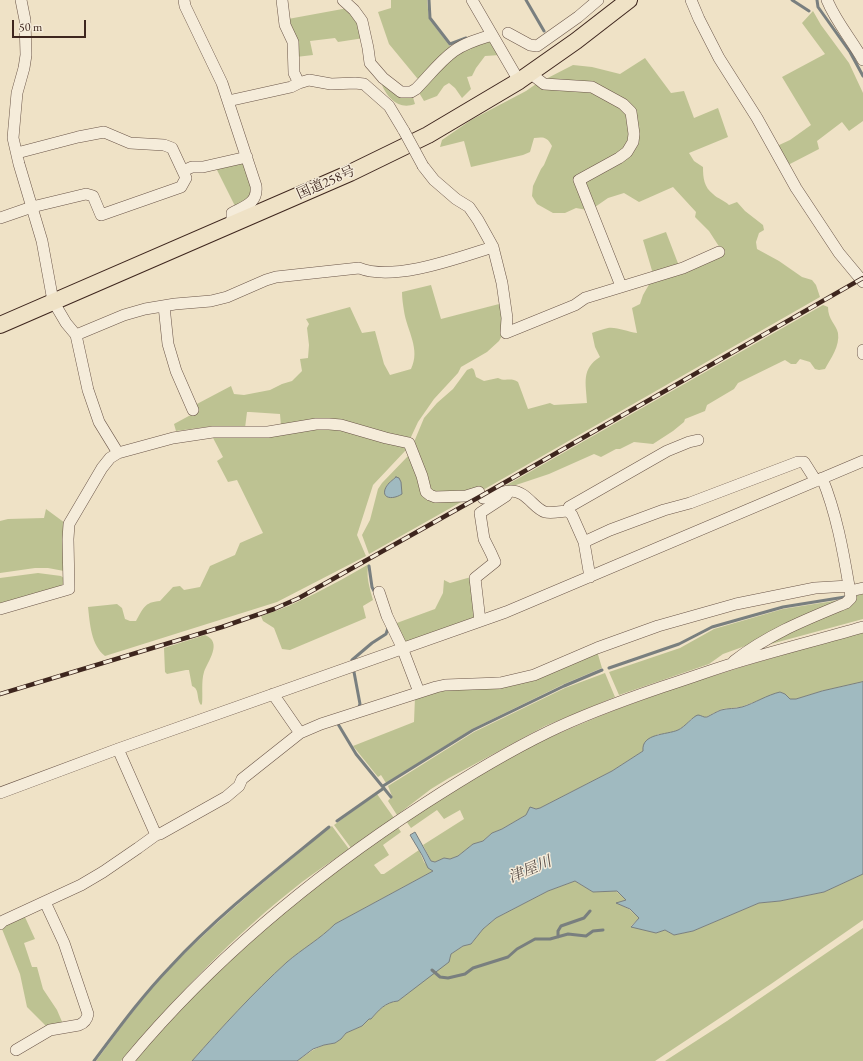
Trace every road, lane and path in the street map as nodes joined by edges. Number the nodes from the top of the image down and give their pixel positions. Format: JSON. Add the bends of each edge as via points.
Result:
{"nodes":[{"id":1,"x":21,"y":0,"type":"edge"},
{"id":2,"x":184,"y":0,"type":"edge"},
{"id":3,"x":282,"y":0,"type":"edge"},
{"id":4,"x":343,"y":0,"type":"edge"},
{"id":5,"x":472,"y":0,"type":"edge"},
{"id":6,"x":629,"y":0,"type":"edge"},
{"id":7,"x":691,"y":0,"type":"edge"},
{"id":8,"x":828,"y":0,"type":"edge"},
{"id":9,"x":591,"y":2,"type":"edge"},
{"id":10,"x":508,"y":33,"type":"dead end"},
{"id":11,"x":492,"y":35,"type":"junction"},
{"id":12,"x":862,"y":56,"type":"edge"},
{"id":13,"x":524,"y":77,"type":"junction"},
{"id":14,"x":299,"y":83,"type":"junction"},
{"id":15,"x":228,"y":102,"type":"junction"},
{"id":16,"x":17,"y":153,"type":"junction"},
{"id":17,"x":247,"y":157,"type":"junction"},
{"id":18,"x":183,"y":171,"type":"junction"},
{"id":19,"x":32,"y":207,"type":"junction"},
{"id":20,"x":0,"y":218,"type":"edge"},
{"id":21,"x":232,"y":224,"type":"junction"},
{"id":22,"x":493,"y":247,"type":"junction"},
{"id":23,"x":719,"y":252,"type":"dead end"},
{"id":24,"x":863,"y":282,"type":"edge"},
{"id":25,"x":621,"y":286,"type":"junction"},
{"id":26,"x":53,"y":302,"type":"junction"},
{"id":27,"x":164,"y":306,"type":"junction"},
{"id":28,"x":0,"y":325,"type":"edge"},
{"id":29,"x":76,"y":335,"type":"junction"},
{"id":30,"x":863,"y":350,"type":"edge"},
{"id":31,"x":863,"y":354,"type":"edge"},
{"id":32,"x":193,"y":410,"type":"dead end"},
{"id":33,"x":698,"y":440,"type":"dead end"},
{"id":34,"x":118,"y":453,"type":"junction"},
{"id":35,"x":863,"y":460,"type":"edge"},
{"id":36,"x":819,"y":479,"type":"junction"},
{"id":37,"x":510,"y":491,"type":"junction"},
{"id":38,"x":568,"y":511,"type":"junction"},
{"id":39,"x":584,"y":542,"type":"junction"},
{"id":40,"x":590,"y":577,"type":"junction"},
{"id":41,"x":850,"y":588,"type":"junction"},
{"id":42,"x":863,"y":588,"type":"edge"},
{"id":43,"x":379,"y":592,"type":"dead end"},
{"id":44,"x":0,"y":609,"type":"edge"},
{"id":45,"x":480,"y":621,"type":"junction"},
{"id":46,"x":863,"y":628,"type":"edge"},
{"id":47,"x":402,"y":648,"type":"junction"},
{"id":48,"x":728,"y":665,"type":"junction"},
{"id":49,"x":419,"y":692,"type":"junction"},
{"id":50,"x":273,"y":694,"type":"junction"},
{"id":51,"x":300,"y":733,"type":"junction"},
{"id":52,"x":118,"y":749,"type":"junction"},
{"id":53,"x":0,"y":793,"type":"edge"},
{"id":54,"x":156,"y":835,"type":"junction"},
{"id":55,"x":45,"y":902,"type":"junction"},
{"id":56,"x":0,"y":924,"type":"edge"},
{"id":57,"x":16,"y":1050,"type":"dead end"},
{"id":58,"x":128,"y":1061,"type":"edge"}],
"edges":[{"from":1,"to":16,"type":"street","via":[[25,20],[26,55],[16,101],[13,138]]},
{"from":2,"to":15,"type":"street","via":[[222,83]]},
{"from":3,"to":14,"type":"street","via":[[285,25],[293,42],[294,73]]},
{"from":4,"to":11,"type":"street","via":[[362,21],[370,63],[383,78],[401,92],[416,90],[441,62],[458,48]]},
{"from":5,"to":11,"type":"street"},
{"from":6,"to":13,"type":"highway","name":"国道258号"},
{"from":7,"to":24,"type":"street","via":[[719,58],[757,118],[796,188],[839,253]]},
{"from":8,"to":12,"type":"street","via":[[835,16]]},
{"from":9,"to":10,"type":"street","via":[[578,17],[537,46]]},
{"from":11,"to":13,"type":"street"},
{"from":13,"to":21,"type":"highway","name":"国道258号","via":[[428,135],[350,173]]},
{"from":13,"to":25,"type":"street","via":[[544,84],[592,88],[623,104],[631,112],[634,134],[627,152],[579,180]]},
{"from":14,"to":15,"type":"street"},
{"from":14,"to":22,"type":"street","bridge":true,"via":[[309,80],[331,84],[364,84],[389,106],[423,166],[434,180],[468,207]]},
{"from":15,"to":17,"type":"street"},
{"from":16,"to":18,"type":"street","via":[[104,132],[130,143],[164,145],[172,148]]},
{"from":16,"to":19,"type":"street"},
{"from":17,"to":18,"type":"street"},
{"from":17,"to":21,"type":"street","via":[[257,193],[252,203],[232,213]]},
{"from":18,"to":19,"type":"street","via":[[186,178],[181,187],[101,215],[93,196],[86,194]]},
{"from":19,"to":20,"type":"street"},
{"from":19,"to":26,"type":"street","via":[[42,241]]},
{"from":21,"to":26,"type":"highway","name":"国道258号"},
{"from":22,"to":25,"type":"street","via":[[502,283],[507,318],[506,333],[585,298]]},
{"from":22,"to":27,"type":"street","via":[[440,263],[396,272],[367,271],[359,268],[276,277],[227,297]]},
{"from":23,"to":25,"type":"street","via":[[683,268]]},
{"from":26,"to":28,"type":"highway","name":"国道258号"},
{"from":26,"to":29,"type":"street"},
{"from":27,"to":29,"type":"street","via":[[124,315]]},
{"from":27,"to":32,"type":"street","via":[[168,344],[176,371]]},
{"from":29,"to":34,"type":"street","via":[[98,422]]},
{"from":30,"to":31,"type":"street"},
{"from":33,"to":38,"type":"street","via":[[667,451],[569,507]]},
{"from":34,"to":37,"type":"street","via":[[173,438],[213,432],[268,432],[316,424],[341,425],[409,443],[426,492],[435,497]]},
{"from":34,"to":44,"type":"street","via":[[102,468],[70,524],[69,589]]},
{"from":35,"to":36,"type":"street"},
{"from":36,"to":39,"type":"street","via":[[804,462],[798,462],[610,530]]},
{"from":36,"to":40,"type":"street"},
{"from":36,"to":41,"type":"street","via":[[829,495]]},
{"from":37,"to":38,"type":"street","via":[[529,499],[546,512]]},
{"from":37,"to":45,"type":"street","via":[[480,513],[484,539],[495,562],[475,578]]},
{"from":38,"to":39,"type":"street"},
{"from":39,"to":40,"type":"street"},
{"from":40,"to":45,"type":"street"},
{"from":41,"to":42,"type":"street"},
{"from":41,"to":48,"type":"street","via":[[851,598],[846,604],[790,626],[751,648]]},
{"from":41,"to":49,"type":"street","via":[[815,588],[736,604],[658,626],[527,677],[500,683],[445,685]]},
{"from":43,"to":47,"type":"street","via":[[386,616]]},
{"from":45,"to":47,"type":"street"},
{"from":46,"to":48,"type":"street"},
{"from":47,"to":49,"type":"street"},
{"from":47,"to":50,"type":"street"},
{"from":48,"to":58,"type":"street","via":[[619,702],[549,731],[474,772],[398,821],[353,852],[261,925],[207,975]]},
{"from":49,"to":51,"type":"street"},
{"from":50,"to":51,"type":"street"},
{"from":50,"to":52,"type":"street"},
{"from":51,"to":54,"type":"street","via":[[242,779],[239,786],[226,797]]},
{"from":52,"to":53,"type":"street"},
{"from":52,"to":54,"type":"street"},
{"from":54,"to":55,"type":"street","via":[[103,872]]},
{"from":55,"to":56,"type":"street"},
{"from":55,"to":57,"type":"street","via":[[64,943],[88,1014],[83,1024],[50,1030]]}]}
